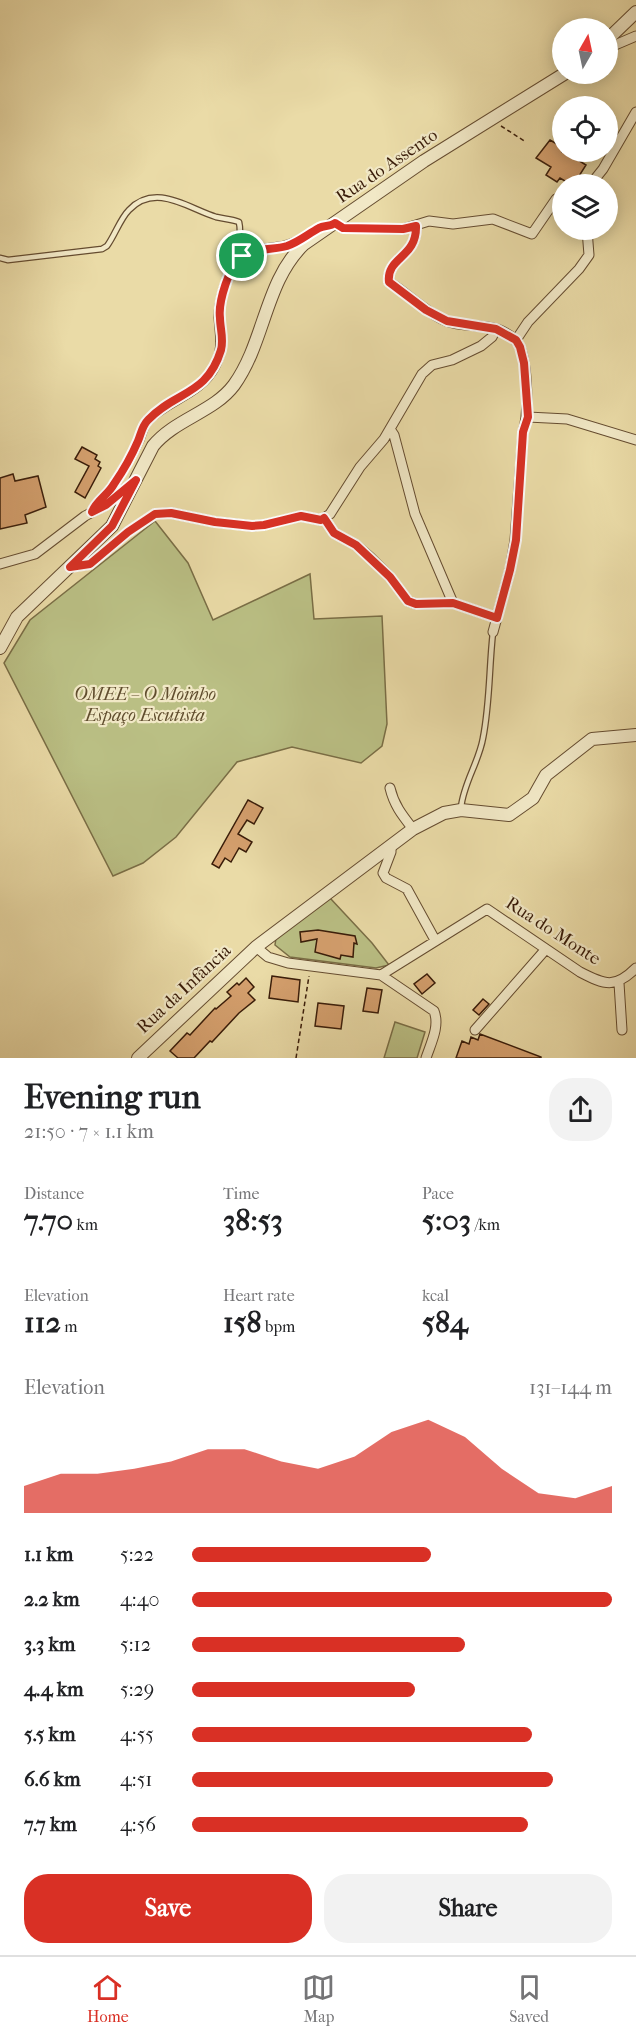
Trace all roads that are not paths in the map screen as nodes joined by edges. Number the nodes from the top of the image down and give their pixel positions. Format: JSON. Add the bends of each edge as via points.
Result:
{"nodes":[{"id":1,"x":634,"y":20,"type":"edge"},
{"id":2,"x":618,"y":32,"type":"edge"},
{"id":3,"x":636,"y":36,"type":"edge"},
{"id":4,"x":618,"y":44,"type":"edge"},
{"id":5,"x":552,"y":81,"type":"edge"},
{"id":6,"x":636,"y":112,"type":"edge"},
{"id":7,"x":599,"y":174,"type":"edge"},
{"id":8,"x":552,"y":205,"type":"edge"},
{"id":9,"x":333,"y":224,"type":"junction"},
{"id":10,"x":416,"y":226,"type":"junction"},
{"id":11,"x":588,"y":240,"type":"edge"},
{"id":12,"x":242,"y":256,"type":"junction"},
{"id":13,"x":0,"y":258,"type":"edge"},
{"id":14,"x":496,"y":329,"type":"junction"},
{"id":15,"x":516,"y":340,"type":"junction"},
{"id":16,"x":528,"y":417,"type":"junction"},
{"id":17,"x":390,"y":429,"type":"junction"},
{"id":18,"x":636,"y":440,"type":"edge"},
{"id":19,"x":136,"y":480,"type":"junction"},
{"id":20,"x":92,"y":512,"type":"junction"},
{"id":21,"x":324,"y":518,"type":"junction"},
{"id":22,"x":0,"y":564,"type":"edge"},
{"id":23,"x":70,"y":567,"type":"junction"},
{"id":24,"x":453,"y":603,"type":"junction"},
{"id":25,"x":497,"y":618,"type":"junction"},
{"id":26,"x":492,"y":632,"type":"joint"},
{"id":27,"x":0,"y":648,"type":"edge"},
{"id":28,"x":636,"y":735,"type":"edge"},
{"id":29,"x":390,"y":788,"type":"dead end"},
{"id":30,"x":461,"y":810,"type":"junction"},
{"id":31,"x":413,"y":829,"type":"junction"},
{"id":32,"x":391,"y":845,"type":"junction"},
{"id":33,"x":435,"y":940,"type":"junction"},
{"id":34,"x":256,"y":947,"type":"junction"},
{"id":35,"x":546,"y":949,"type":"junction"},
{"id":36,"x":636,"y":968,"type":"edge"},
{"id":37,"x":381,"y":975,"type":"junction"},
{"id":38,"x":619,"y":983,"type":"junction"},
{"id":39,"x":475,"y":1030,"type":"dead end"},
{"id":40,"x":622,"y":1030,"type":"dead end"},
{"id":41,"x":138,"y":1058,"type":"edge"},
{"id":42,"x":426,"y":1058,"type":"edge"}],
"edges":[{"from":1,"to":2,"type":"street"},
{"from":3,"to":4,"type":"street"},
{"from":5,"to":9,"type":"street","name":"Rua do Assento","via":[[424,161]]},
{"from":6,"to":7,"type":"street"},
{"from":8,"to":10,"type":"street","via":[[532,234],[493,219],[453,224],[429,221]]},
{"from":9,"to":10,"type":"street","via":[[343,228]]},
{"from":9,"to":12,"type":"street","via":[[286,246]]},
{"from":9,"to":19,"type":"street","name":"Rua do Assento","via":[[293,255],[282,272],[234,384],[224,396],[162,434]]},
{"from":10,"to":14,"type":"street","via":[[413,245],[391,267],[389,282],[447,321]]},
{"from":11,"to":15,"type":"street","via":[[589,255],[579,269]]},
{"from":12,"to":13,"type":"lane","via":[[239,222],[172,199],[153,199],[128,210],[102,249]]},
{"from":12,"to":20,"type":"street","via":[[221,300],[222,347],[215,366],[198,387],[147,421],[109,493],[94,505]]},
{"from":14,"to":15,"type":"street"},
{"from":14,"to":17,"type":"street","via":[[481,346],[432,365],[422,374]]},
{"from":15,"to":16,"type":"street","via":[[524,363]]},
{"from":16,"to":18,"type":"street","via":[[567,418]]},
{"from":16,"to":25,"type":"street","via":[[523,432],[516,540]]},
{"from":17,"to":21,"type":"street"},
{"from":17,"to":24,"type":"street","via":[[415,514]]},
{"from":19,"to":20,"type":"street"},
{"from":19,"to":23,"type":"street","name":"Rua do Assento","via":[[112,526]]},
{"from":20,"to":22,"type":"street","via":[[35,554]]},
{"from":21,"to":23,"type":"street","via":[[301,516],[252,526],[155,514],[90,564]]},
{"from":21,"to":24,"type":"street","via":[[334,533],[356,545],[390,577],[408,601]]},
{"from":23,"to":27,"type":"street","name":"Rua do Assento","via":[[18,617]]},
{"from":24,"to":25,"type":"street"},
{"from":25,"to":26,"type":"street"},
{"from":26,"to":30,"type":"lane","via":[[483,739]]},
{"from":28,"to":30,"type":"street","via":[[592,739],[546,775],[533,798],[509,815]]},
{"from":29,"to":31,"type":"street","via":[[398,810]]},
{"from":30,"to":31,"type":"street","name":"Rua da Infância","via":[[444,813]]},
{"from":31,"to":32,"type":"street","name":"Rua da Infância"},
{"from":32,"to":33,"type":"street","via":[[383,873],[407,889]]},
{"from":32,"to":34,"type":"street","name":"Rua da Infância"},
{"from":33,"to":35,"type":"street","name":"Rua do Monte","via":[[488,909]]},
{"from":33,"to":37,"type":"street","name":"Rua do Monte"},
{"from":34,"to":37,"type":"street","via":[[268,957],[288,963]]},
{"from":34,"to":41,"type":"street","name":"Rua da Infância"},
{"from":35,"to":38,"type":"street","name":"Rua do Monte","via":[[592,978]]},
{"from":35,"to":39,"type":"street"},
{"from":36,"to":38,"type":"street"},
{"from":37,"to":42,"type":"street","via":[[434,1011],[436,1027]]},
{"from":38,"to":40,"type":"street"}]}
